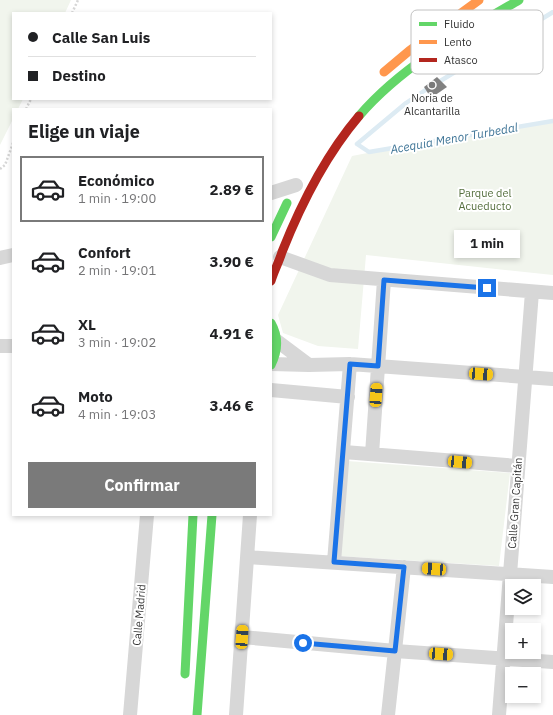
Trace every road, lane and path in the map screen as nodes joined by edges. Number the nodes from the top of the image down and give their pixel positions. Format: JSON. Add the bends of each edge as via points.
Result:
{"nodes":[{"id":1,"x":78,"y":0,"type":"edge"},
{"id":2,"x":479,"y":0,"type":"edge"},
{"id":3,"x":519,"y":0,"type":"edge"},
{"id":4,"x":465,"y":10,"type":"edge"},
{"id":5,"x":501,"y":10,"type":"edge"},
{"id":6,"x":72,"y":12,"type":"edge"},
{"id":7,"x":411,"y":50,"type":"edge"},
{"id":8,"x":411,"y":70,"type":"edge"},
{"id":9,"x":376,"y":79,"type":"dead end"},
{"id":10,"x":12,"y":145,"type":"edge"},
{"id":11,"x":0,"y":169,"type":"edge"},
{"id":12,"x":298,"y":181,"type":"joint"},
{"id":13,"x":272,"y":193,"type":"edge"},
{"id":14,"x":272,"y":235,"type":"edge"},
{"id":15,"x":12,"y":255,"type":"edge"},
{"id":16,"x":280,"y":257,"type":"junction"},
{"id":17,"x":0,"y":258,"type":"edge"},
{"id":18,"x":272,"y":279,"type":"edge"},
{"id":19,"x":384,"y":280,"type":"junction"},
{"id":20,"x":532,"y":292,"type":"junction"},
{"id":21,"x":553,"y":293,"type":"edge"},
{"id":22,"x":272,"y":327,"type":"edge"},
{"id":23,"x":277,"y":341,"type":"junction"},
{"id":24,"x":0,"y":346,"type":"edge"},
{"id":25,"x":12,"y":346,"type":"edge"},
{"id":26,"x":272,"y":363,"type":"edge"},
{"id":27,"x":350,"y":364,"type":"junction"},
{"id":28,"x":272,"y":365,"type":"edge"},
{"id":29,"x":309,"y":365,"type":"junction"},
{"id":30,"x":378,"y":366,"type":"junction"},
{"id":31,"x":525,"y":377,"type":"junction"},
{"id":32,"x":553,"y":379,"type":"edge"},
{"id":33,"x":272,"y":390,"type":"edge"},
{"id":34,"x":348,"y":397,"type":"junction"},
{"id":35,"x":344,"y":452,"type":"junction"},
{"id":36,"x":372,"y":454,"type":"junction"},
{"id":37,"x":518,"y":466,"type":"junction"},
{"id":38,"x":147,"y":516,"type":"edge"},
{"id":39,"x":193,"y":516,"type":"edge"},
{"id":40,"x":212,"y":516,"type":"edge"},
{"id":41,"x":250,"y":516,"type":"edge"},
{"id":42,"x":248,"y":557,"type":"junction"},
{"id":43,"x":334,"y":562,"type":"junction"},
{"id":44,"x":404,"y":567,"type":"junction"},
{"id":45,"x":510,"y":574,"type":"junction"},
{"id":46,"x":553,"y":577,"type":"edge"},
{"id":47,"x":242,"y":637,"type":"junction"},
{"id":48,"x":395,"y":651,"type":"junction"},
{"id":49,"x":503,"y":658,"type":"junction"},
{"id":50,"x":553,"y":662,"type":"edge"},
{"id":51,"x":185,"y":684,"type":"dead end"},
{"id":52,"x":130,"y":715,"type":"edge"},
{"id":53,"x":197,"y":715,"type":"edge"},
{"id":54,"x":236,"y":715,"type":"edge"},
{"id":55,"x":388,"y":715,"type":"edge"},
{"id":56,"x":499,"y":715,"type":"edge"}],
"edges":[{"from":1,"to":6,"type":"path"},
{"from":2,"to":4,"type":"main road"},
{"from":3,"to":5,"type":"main road"},
{"from":7,"to":9,"type":"main road"},
{"from":8,"to":16,"type":"main road","via":[[361,114],[334,150],[312,184]]},
{"from":10,"to":11,"type":"path"},
{"from":12,"to":13,"type":"street"},
{"from":12,"to":14,"type":"main road"},
{"from":15,"to":17,"type":"street"},
{"from":16,"to":18,"type":"main road"},
{"from":16,"to":19,"type":"street","via":[[330,275]]},
{"from":19,"to":20,"type":"street"},
{"from":19,"to":30,"type":"street"},
{"from":20,"to":21,"type":"street"},
{"from":20,"to":31,"type":"street","name":"Calle Gran Capitán"},
{"from":22,"to":23,"type":"main road"},
{"from":23,"to":26,"type":"main road","via":[[276,357]]},
{"from":23,"to":29,"type":"street"},
{"from":24,"to":25,"type":"street"},
{"from":27,"to":29,"type":"street"},
{"from":27,"to":30,"type":"street"},
{"from":27,"to":34,"type":"street"},
{"from":28,"to":29,"type":"street"},
{"from":30,"to":31,"type":"street"},
{"from":30,"to":36,"type":"street"},
{"from":31,"to":32,"type":"street"},
{"from":31,"to":37,"type":"street","name":"Calle Gran Capitán"},
{"from":33,"to":34,"type":"street"},
{"from":34,"to":35,"type":"street"},
{"from":35,"to":36,"type":"street"},
{"from":35,"to":43,"type":"street"},
{"from":36,"to":37,"type":"street"},
{"from":37,"to":45,"type":"street","name":"Calle Gran Capitán"},
{"from":38,"to":52,"type":"street","name":"Calle Madrid"},
{"from":39,"to":51,"type":"main road"},
{"from":40,"to":53,"type":"main road"},
{"from":41,"to":42,"type":"street"},
{"from":42,"to":43,"type":"street"},
{"from":42,"to":47,"type":"street"},
{"from":43,"to":44,"type":"street"},
{"from":44,"to":45,"type":"street"},
{"from":44,"to":48,"type":"street"},
{"from":45,"to":46,"type":"street"},
{"from":45,"to":49,"type":"street","name":"Calle Gran Capitán"},
{"from":47,"to":48,"type":"street"},
{"from":47,"to":54,"type":"street"},
{"from":48,"to":49,"type":"street"},
{"from":48,"to":55,"type":"street"},
{"from":49,"to":50,"type":"street"},
{"from":49,"to":56,"type":"street","name":"Calle Gran Capitán"}]}
